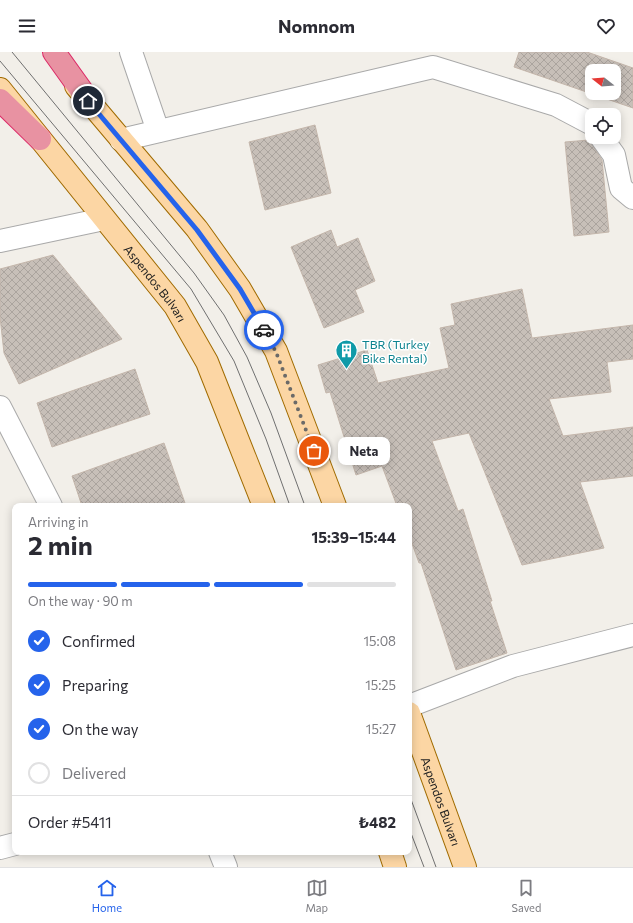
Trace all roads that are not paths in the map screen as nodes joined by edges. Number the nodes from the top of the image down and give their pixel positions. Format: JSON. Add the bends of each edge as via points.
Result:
{"nodes":[{"id":1,"x":46,"y":52,"type":"edge"},
{"id":2,"x":54,"y":52,"type":"edge"},
{"id":3,"x":131,"y":52,"type":"edge"},
{"id":4,"x":0,"y":89,"type":"edge"},
{"id":5,"x":0,"y":100,"type":"edge"},
{"id":6,"x":88,"y":101,"type":"junction"},
{"id":7,"x":585,"y":120,"type":"edge"},
{"id":8,"x":158,"y":131,"type":"junction"},
{"id":9,"x":40,"y":139,"type":"junction"},
{"id":10,"x":121,"y":140,"type":"junction"},
{"id":11,"x":606,"y":144,"type":"edge"},
{"id":12,"x":633,"y":198,"type":"edge"},
{"id":13,"x":104,"y":219,"type":"junction"},
{"id":14,"x":0,"y":241,"type":"edge"},
{"id":15,"x":0,"y":407,"type":"edge"},
{"id":16,"x":49,"y":503,"type":"edge"},
{"id":17,"x":263,"y":503,"type":"edge"},
{"id":18,"x":334,"y":503,"type":"edge"},
{"id":19,"x":633,"y":635,"type":"edge"},
{"id":20,"x":412,"y":705,"type":"edge"},
{"id":21,"x":412,"y":721,"type":"edge"},
{"id":22,"x":12,"y":845,"type":"edge"},
{"id":23,"x":0,"y":848,"type":"edge"},
{"id":24,"x":221,"y":855,"type":"edge"},
{"id":25,"x":391,"y":855,"type":"edge"},
{"id":26,"x":226,"y":867,"type":"edge"},
{"id":27,"x":395,"y":867,"type":"edge"},
{"id":28,"x":465,"y":867,"type":"edge"}],
"edges":[{"from":1,"to":6,"type":"main road"},
{"from":2,"to":6,"type":"highway"},
{"from":3,"to":8,"type":"street"},
{"from":4,"to":9,"type":"main road","name":"Aspendos Bulvarı"},
{"from":5,"to":9,"type":"highway"},
{"from":6,"to":10,"type":"main road"},
{"from":7,"to":8,"type":"street","via":[[556,105],[433,68]]},
{"from":8,"to":10,"type":"street"},
{"from":9,"to":13,"type":"main road","name":"Aspendos Bulvarı"},
{"from":10,"to":18,"type":"main road","via":[[197,230],[240,289],[276,352]]},
{"from":11,"to":12,"type":"street","via":[[614,155],[621,188]]},
{"from":13,"to":14,"type":"street"},
{"from":13,"to":17,"type":"main road","name":"Aspendos Bulvarı","via":[[175,306],[207,362]]},
{"from":15,"to":16,"type":"street"},
{"from":19,"to":20,"type":"street","via":[[513,666]]},
{"from":21,"to":28,"type":"main road","name":"Aspendos Bulvarı"},
{"from":22,"to":23,"type":"street"},
{"from":24,"to":26,"type":"street"},
{"from":25,"to":27,"type":"main road"}]}
